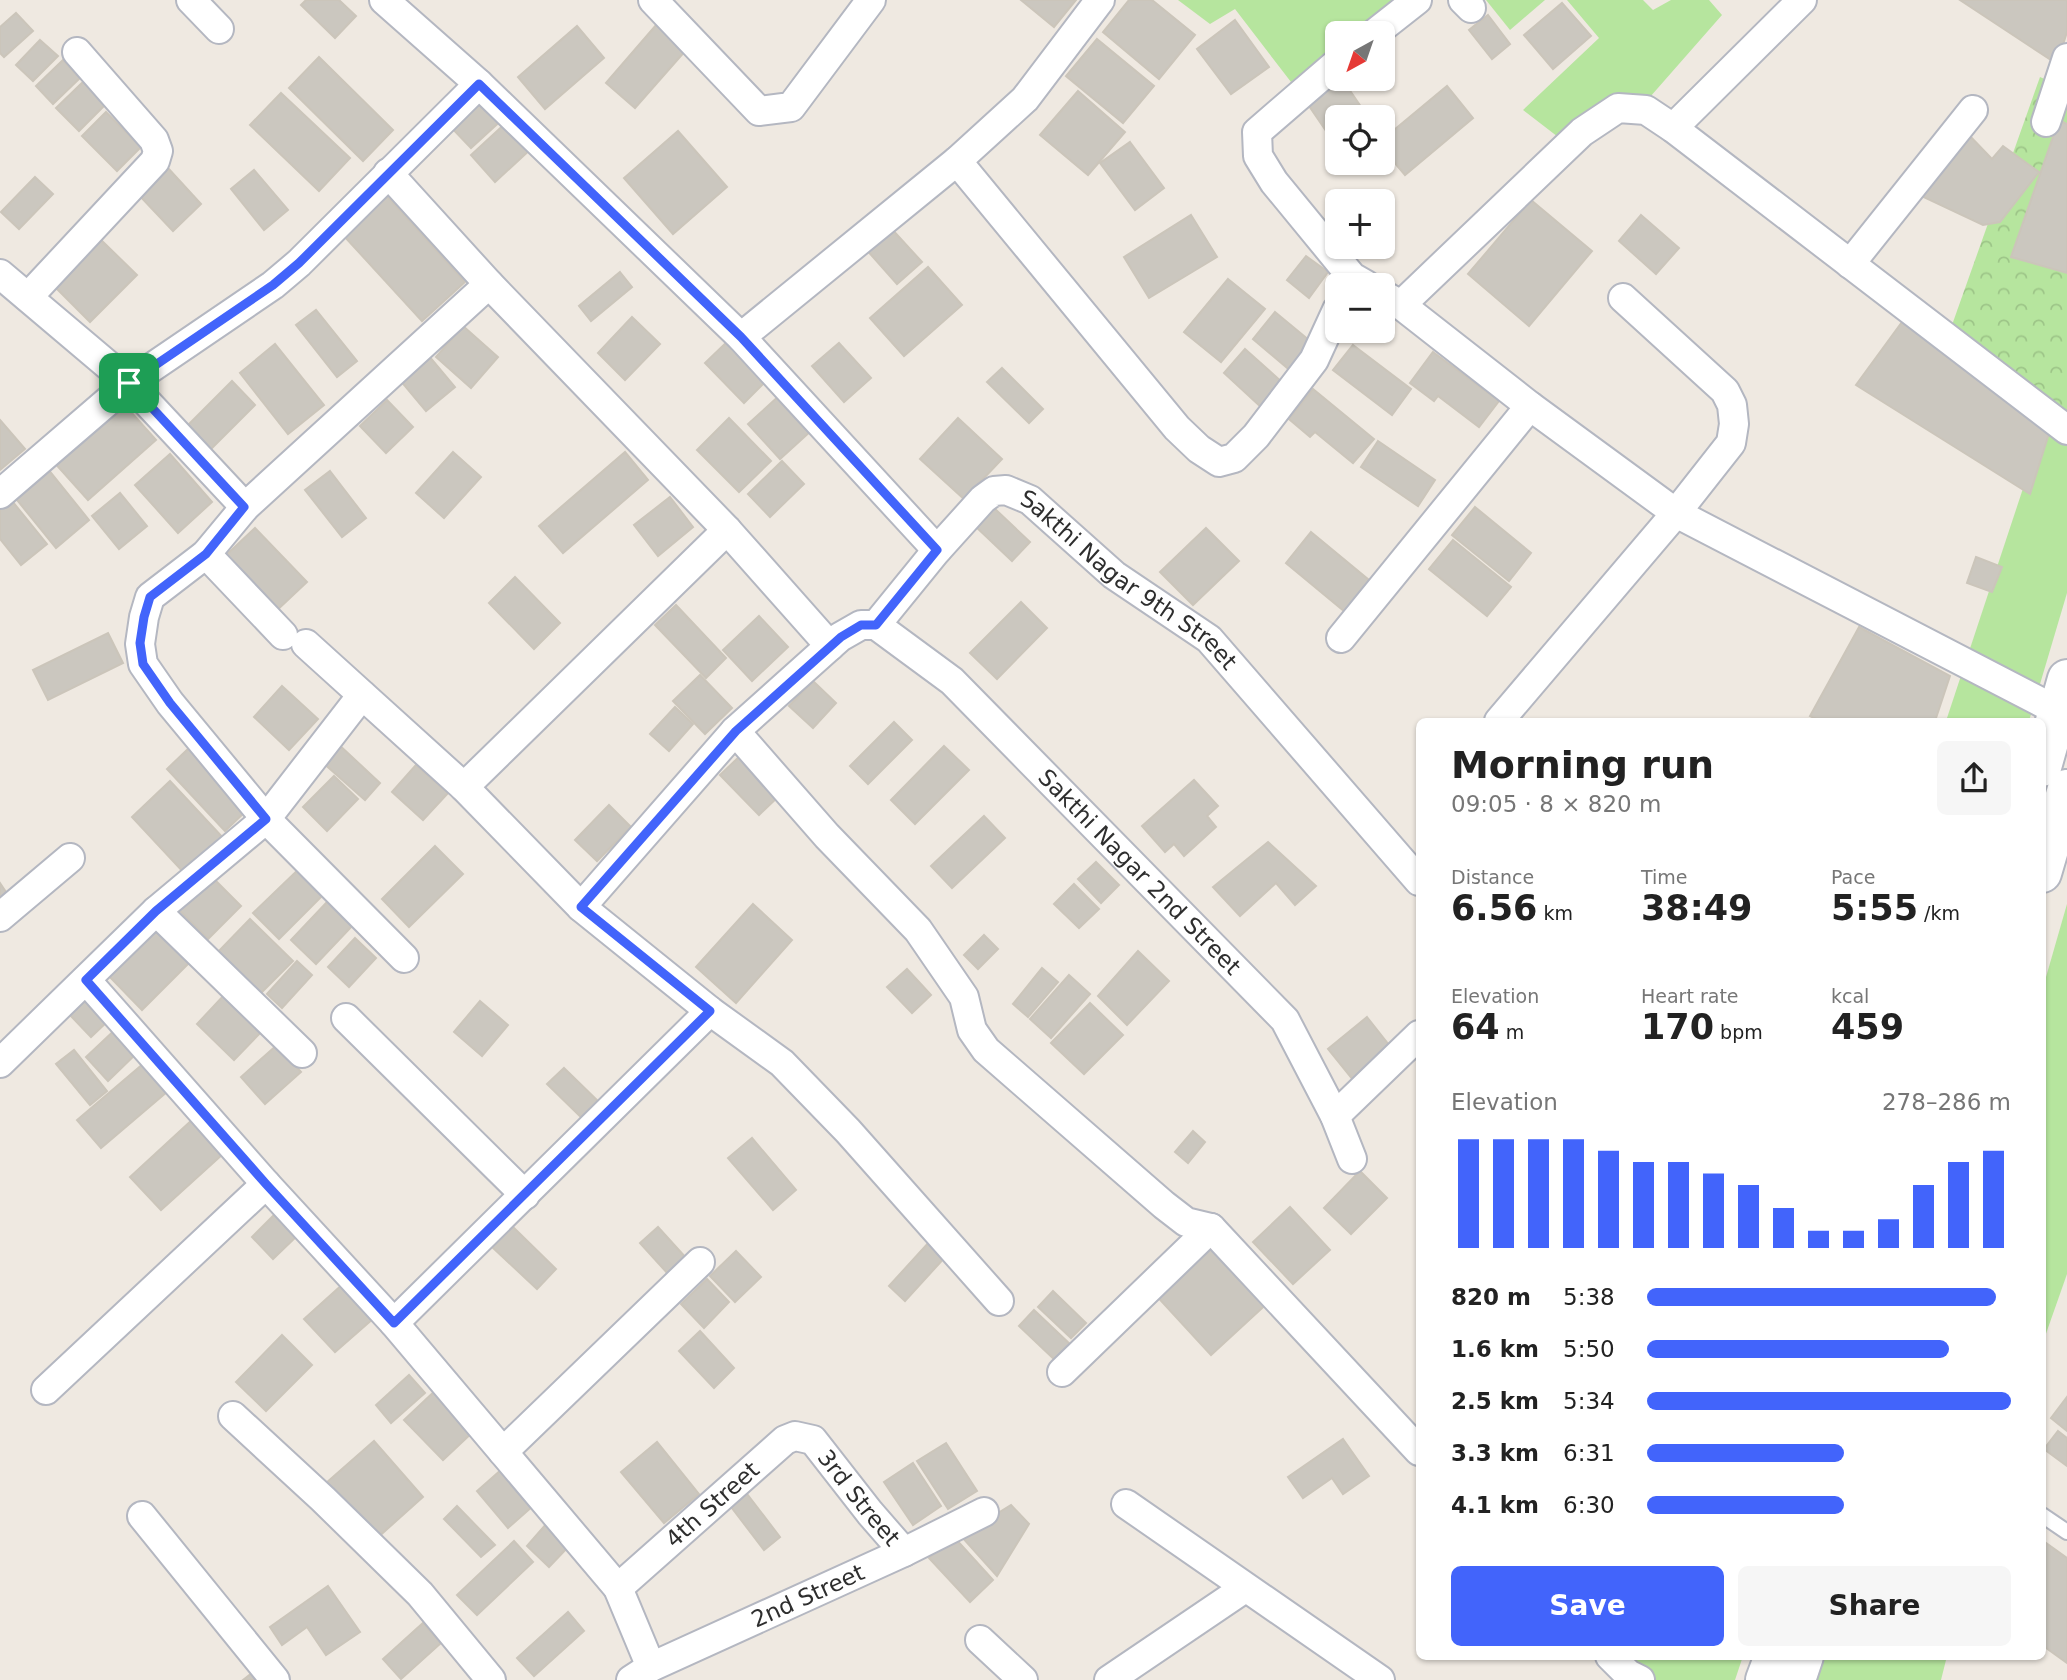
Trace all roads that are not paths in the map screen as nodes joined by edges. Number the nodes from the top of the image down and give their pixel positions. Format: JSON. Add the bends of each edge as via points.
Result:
{"nodes":[{"id":1,"x":191,"y":0,"type":"edge"},
{"id":2,"x":384,"y":0,"type":"edge"},
{"id":3,"x":653,"y":0,"type":"edge"},
{"id":4,"x":871,"y":0,"type":"edge"},
{"id":5,"x":1100,"y":0,"type":"edge"},
{"id":6,"x":1417,"y":0,"type":"edge"},
{"id":7,"x":1802,"y":0,"type":"edge"},
{"id":8,"x":1390,"y":21,"type":"edge"},
{"id":9,"x":219,"y":29,"type":"dead end"},
{"id":10,"x":77,"y":52,"type":"dead end"},
{"id":11,"x":2067,"y":58,"type":"edge"},
{"id":12,"x":1325,"y":73,"type":"edge"},
{"id":13,"x":479,"y":84,"type":"junction"},
{"id":14,"x":1972,"y":110,"type":"dead end"},
{"id":15,"x":2046,"y":122,"type":"dead end"},
{"id":16,"x":1673,"y":128,"type":"junction"},
{"id":17,"x":957,"y":161,"type":"junction"},
{"id":18,"x":388,"y":173,"type":"junction"},
{"id":19,"x":1850,"y":264,"type":"junction"},
{"id":20,"x":1348,"y":273,"type":"edge"},
{"id":21,"x":0,"y":274,"type":"edge"},
{"id":22,"x":489,"y":284,"type":"junction"},
{"id":23,"x":28,"y":297,"type":"junction"},
{"id":24,"x":1395,"y":297,"type":"edge"},
{"id":25,"x":1623,"y":298,"type":"dead end"},
{"id":26,"x":1395,"y":302,"type":"edge"},
{"id":27,"x":1325,"y":336,"type":"edge"},
{"id":28,"x":741,"y":337,"type":"junction"},
{"id":29,"x":129,"y":383,"type":"junction"},
{"id":30,"x":1530,"y":406,"type":"junction"},
{"id":31,"x":2067,"y":430,"type":"edge"},
{"id":32,"x":0,"y":494,"type":"edge"},
{"id":33,"x":244,"y":507,"type":"junction"},
{"id":34,"x":1676,"y":513,"type":"junction"},
{"id":35,"x":727,"y":530,"type":"junction"},
{"id":36,"x":937,"y":550,"type":"junction"},
{"id":37,"x":206,"y":554,"type":"junction"},
{"id":38,"x":876,"y":625,"type":"junction"},
{"id":39,"x":1341,"y":638,"type":"dead end"},
{"id":40,"x":830,"y":646,"type":"junction"},
{"id":41,"x":362,"y":695,"type":"junction"},
{"id":42,"x":2064,"y":701,"type":"edge"},
{"id":43,"x":1502,"y":718,"type":"edge"},
{"id":44,"x":736,"y":731,"type":"junction"},
{"id":45,"x":2046,"y":754,"type":"edge"},
{"id":46,"x":464,"y":787,"type":"junction"},
{"id":47,"x":2067,"y":789,"type":"edge"},
{"id":48,"x":266,"y":819,"type":"junction"},
{"id":49,"x":70,"y":858,"type":"dead end"},
{"id":50,"x":2046,"y":860,"type":"edge"},
{"id":51,"x":1416,"y":878,"type":"edge"},
{"id":52,"x":581,"y":907,"type":"junction"},
{"id":53,"x":156,"y":911,"type":"junction"},
{"id":54,"x":0,"y":917,"type":"edge"},
{"id":55,"x":404,"y":958,"type":"dead end"},
{"id":56,"x":86,"y":980,"type":"junction"},
{"id":57,"x":710,"y":1011,"type":"junction"},
{"id":58,"x":346,"y":1018,"type":"dead end"},
{"id":59,"x":1416,"y":1038,"type":"edge"},
{"id":60,"x":302,"y":1053,"type":"dead end"},
{"id":61,"x":0,"y":1063,"type":"edge"},
{"id":62,"x":1335,"y":1116,"type":"junction"},
{"id":63,"x":1352,"y":1159,"type":"dead end"},
{"id":64,"x":266,"y":1184,"type":"junction"},
{"id":65,"x":525,"y":1195,"type":"junction"},
{"id":66,"x":1211,"y":1228,"type":"junction"},
{"id":67,"x":699,"y":1262,"type":"dead end"},
{"id":68,"x":999,"y":1301,"type":"dead end"},
{"id":69,"x":394,"y":1323,"type":"junction"},
{"id":70,"x":1062,"y":1372,"type":"dead end"},
{"id":71,"x":46,"y":1390,"type":"dead end"},
{"id":72,"x":233,"y":1416,"type":"dead end"},
{"id":73,"x":813,"y":1440,"type":"joint"},
{"id":74,"x":1416,"y":1448,"type":"edge"},
{"id":75,"x":503,"y":1452,"type":"junction"},
{"id":76,"x":1126,"y":1504,"type":"dead end"},
{"id":77,"x":984,"y":1512,"type":"dead end"},
{"id":78,"x":142,"y":1516,"type":"dead end"},
{"id":79,"x":2046,"y":1518,"type":"edge"},
{"id":80,"x":2067,"y":1532,"type":"edge"},
{"id":81,"x":904,"y":1552,"type":"junction"},
{"id":82,"x":618,"y":1588,"type":"junction"},
{"id":83,"x":1245,"y":1588,"type":"junction"},
{"id":84,"x":980,"y":1640,"type":"dead end"},
{"id":85,"x":1615,"y":1660,"type":"edge"},
{"id":86,"x":1772,"y":1660,"type":"edge"},
{"id":87,"x":1803,"y":1660,"type":"edge"},
{"id":88,"x":648,"y":1676,"type":"edge"},
{"id":89,"x":275,"y":1680,"type":"edge"},
{"id":90,"x":491,"y":1680,"type":"edge"},
{"id":91,"x":1023,"y":1680,"type":"edge"},
{"id":92,"x":1109,"y":1680,"type":"edge"},
{"id":93,"x":1380,"y":1680,"type":"edge"},
{"id":94,"x":1640,"y":1680,"type":"edge"},
{"id":95,"x":1765,"y":1680,"type":"edge"},
{"id":96,"x":1796,"y":1680,"type":"edge"}],
"edges":[{"from":1,"to":9,"type":"street"},
{"from":2,"to":13,"type":"street"},
{"from":3,"to":4,"type":"street","via":[[759,111],[791,107]]},
{"from":5,"to":17,"type":"street","via":[[1026,99]]},
{"from":6,"to":8,"type":"street"},
{"from":7,"to":16,"type":"street"},
{"from":10,"to":23,"type":"street","via":[[154,140],[158,151],[155,161]]},
{"from":11,"to":15,"type":"street"},
{"from":12,"to":20,"type":"street","via":[[1257,132],[1258,156]]},
{"from":13,"to":18,"type":"street"},
{"from":13,"to":28,"type":"street"},
{"from":14,"to":19,"type":"street"},
{"from":16,"to":19,"type":"street"},
{"from":16,"to":24,"type":"street","via":[[1646,110],[1618,108],[1582,132]]},
{"from":17,"to":27,"type":"street","via":[[1177,428],[1219,462],[1234,458],[1256,436],[1314,360]]},
{"from":17,"to":28,"type":"street"},
{"from":18,"to":22,"type":"street"},
{"from":18,"to":29,"type":"street","via":[[273,285]]},
{"from":19,"to":31,"type":"street"},
{"from":21,"to":23,"type":"street"},
{"from":22,"to":33,"type":"street"},
{"from":22,"to":35,"type":"street"},
{"from":23,"to":29,"type":"street"},
{"from":25,"to":34,"type":"street","via":[[1725,391],[1732,405],[1731,443]]},
{"from":26,"to":30,"type":"street"},
{"from":28,"to":36,"type":"street"},
{"from":29,"to":32,"type":"street"},
{"from":29,"to":33,"type":"street"},
{"from":30,"to":34,"type":"street"},
{"from":30,"to":39,"type":"street"},
{"from":33,"to":37,"type":"street"},
{"from":34,"to":42,"type":"street"},
{"from":34,"to":43,"type":"street"},
{"from":35,"to":40,"type":"street"},
{"from":35,"to":46,"type":"street"},
{"from":36,"to":38,"type":"street","name":"Sakthi Nagar 9th Street"},
{"from":36,"to":51,"type":"street","name":"Sakthi Nagar 9th Street","via":[[994,491],[1006,490],[1030,500],[1114,575],[1209,639]]},
{"from":37,"to":41,"type":"street"},
{"from":37,"to":48,"type":"street","via":[[150,597],[140,643],[143,664]]},
{"from":38,"to":40,"type":"street","via":[[861,625]]},
{"from":38,"to":62,"type":"street","name":"Sakthi Nagar 2nd Street","via":[[951,681],[1285,1020]]},
{"from":40,"to":44,"type":"street"},
{"from":41,"to":46,"type":"street"},
{"from":41,"to":48,"type":"street"},
{"from":42,"to":45,"type":"main road"},
{"from":44,"to":52,"type":"street"},
{"from":44,"to":66,"type":"street","via":[[918,930],[964,997],[971,1030],[986,1050],[1164,1205],[1186,1222]]},
{"from":46,"to":52,"type":"street"},
{"from":47,"to":50,"type":"main road"},
{"from":48,"to":53,"type":"street"},
{"from":48,"to":55,"type":"street"},
{"from":49,"to":54,"type":"street"},
{"from":52,"to":57,"type":"street"},
{"from":53,"to":56,"type":"street"},
{"from":53,"to":60,"type":"street"},
{"from":56,"to":61,"type":"street"},
{"from":56,"to":64,"type":"street"},
{"from":57,"to":65,"type":"street"},
{"from":57,"to":68,"type":"street","via":[[782,1063]]},
{"from":58,"to":65,"type":"street"},
{"from":59,"to":62,"type":"street"},
{"from":62,"to":63,"type":"street","name":"Sakthi Nagar 2nd Street"},
{"from":64,"to":69,"type":"street"},
{"from":64,"to":71,"type":"street"},
{"from":65,"to":69,"type":"street"},
{"from":66,"to":70,"type":"street"},
{"from":66,"to":74,"type":"street"},
{"from":67,"to":75,"type":"street"},
{"from":69,"to":75,"type":"street"},
{"from":72,"to":90,"type":"street","via":[[420,1594]]},
{"from":73,"to":81,"type":"street","name":"3rd Street"},
{"from":73,"to":82,"type":"street","name":"4th Street","via":[[795,1436],[785,1440]]},
{"from":75,"to":82,"type":"street"},
{"from":76,"to":83,"type":"street"},
{"from":77,"to":81,"type":"street","name":"2nd Street"},
{"from":78,"to":89,"type":"street"},
{"from":79,"to":80,"type":"lane"},
{"from":81,"to":88,"type":"street","name":"2nd Street"},
{"from":82,"to":88,"type":"street"},
{"from":83,"to":92,"type":"street"},
{"from":83,"to":93,"type":"street"},
{"from":84,"to":91,"type":"street"},
{"from":85,"to":94,"type":"street"},
{"from":86,"to":95,"type":"main road"},
{"from":87,"to":96,"type":"main road"}]}
